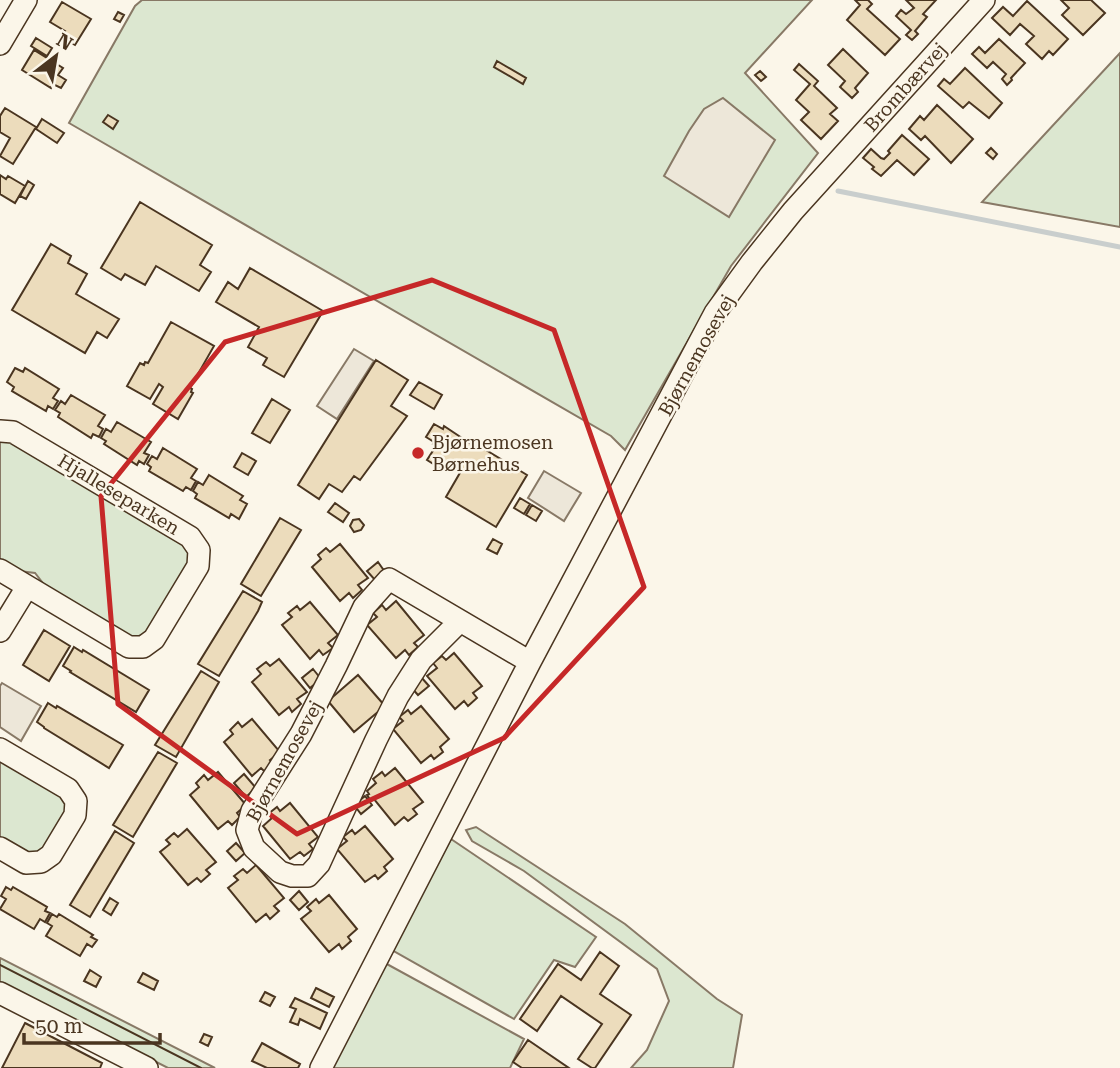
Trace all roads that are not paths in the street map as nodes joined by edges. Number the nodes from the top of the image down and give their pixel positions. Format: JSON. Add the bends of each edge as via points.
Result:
{"nodes":[{"id":1,"x":26,"y":0,"type":"edge"},
{"id":2,"x":984,"y":0,"type":"edge"},
{"id":3,"x":0,"y":44,"type":"edge"},
{"id":4,"x":826,"y":173,"type":"joint"},
{"id":5,"x":0,"y":431,"type":"edge"},
{"id":6,"x":0,"y":570,"type":"edge"},
{"id":7,"x":27,"y":587,"type":"junction"},
{"id":8,"x":460,"y":621,"type":"junction"},
{"id":9,"x":0,"y":631,"type":"edge"},
{"id":10,"x":530,"y":662,"type":"junction"},
{"id":11,"x":0,"y":749,"type":"edge"},
{"id":12,"x":0,"y":848,"type":"edge"},
{"id":13,"x":0,"y":993,"type":"edge"},
{"id":14,"x":147,"y":1068,"type":"edge"},
{"id":15,"x":321,"y":1068,"type":"edge"}],
"edges":[{"from":1,"to":3,"type":"street"},
{"from":2,"to":4,"type":"street","name":"Brombærvej"},
{"from":4,"to":10,"type":"street","name":"Bjørnemosevej","via":[[715,313]]},
{"from":5,"to":7,"type":"street","name":"Hjalleseparken","via":[[13,432],[190,537],[199,550],[198,566],[154,639],[143,647],[129,647]]},
{"from":6,"to":7,"type":"street","name":"Hjalleseparken"},
{"from":7,"to":9,"type":"street"},
{"from":8,"to":8,"type":"street","name":"Bjørnemosevej","via":[[389,579],[364,607],[301,734],[253,811],[247,830],[254,848],[280,872],[308,876],[319,864],[398,696],[421,660]]},
{"from":8,"to":10,"type":"street","name":"Bjørnemosevej"},
{"from":10,"to":15,"type":"street","name":"Bjørnemosevej"},
{"from":11,"to":12,"type":"street","via":[[68,789],[76,801],[75,815],[51,855],[41,862],[26,863]]},
{"from":13,"to":14,"type":"street"}]}
